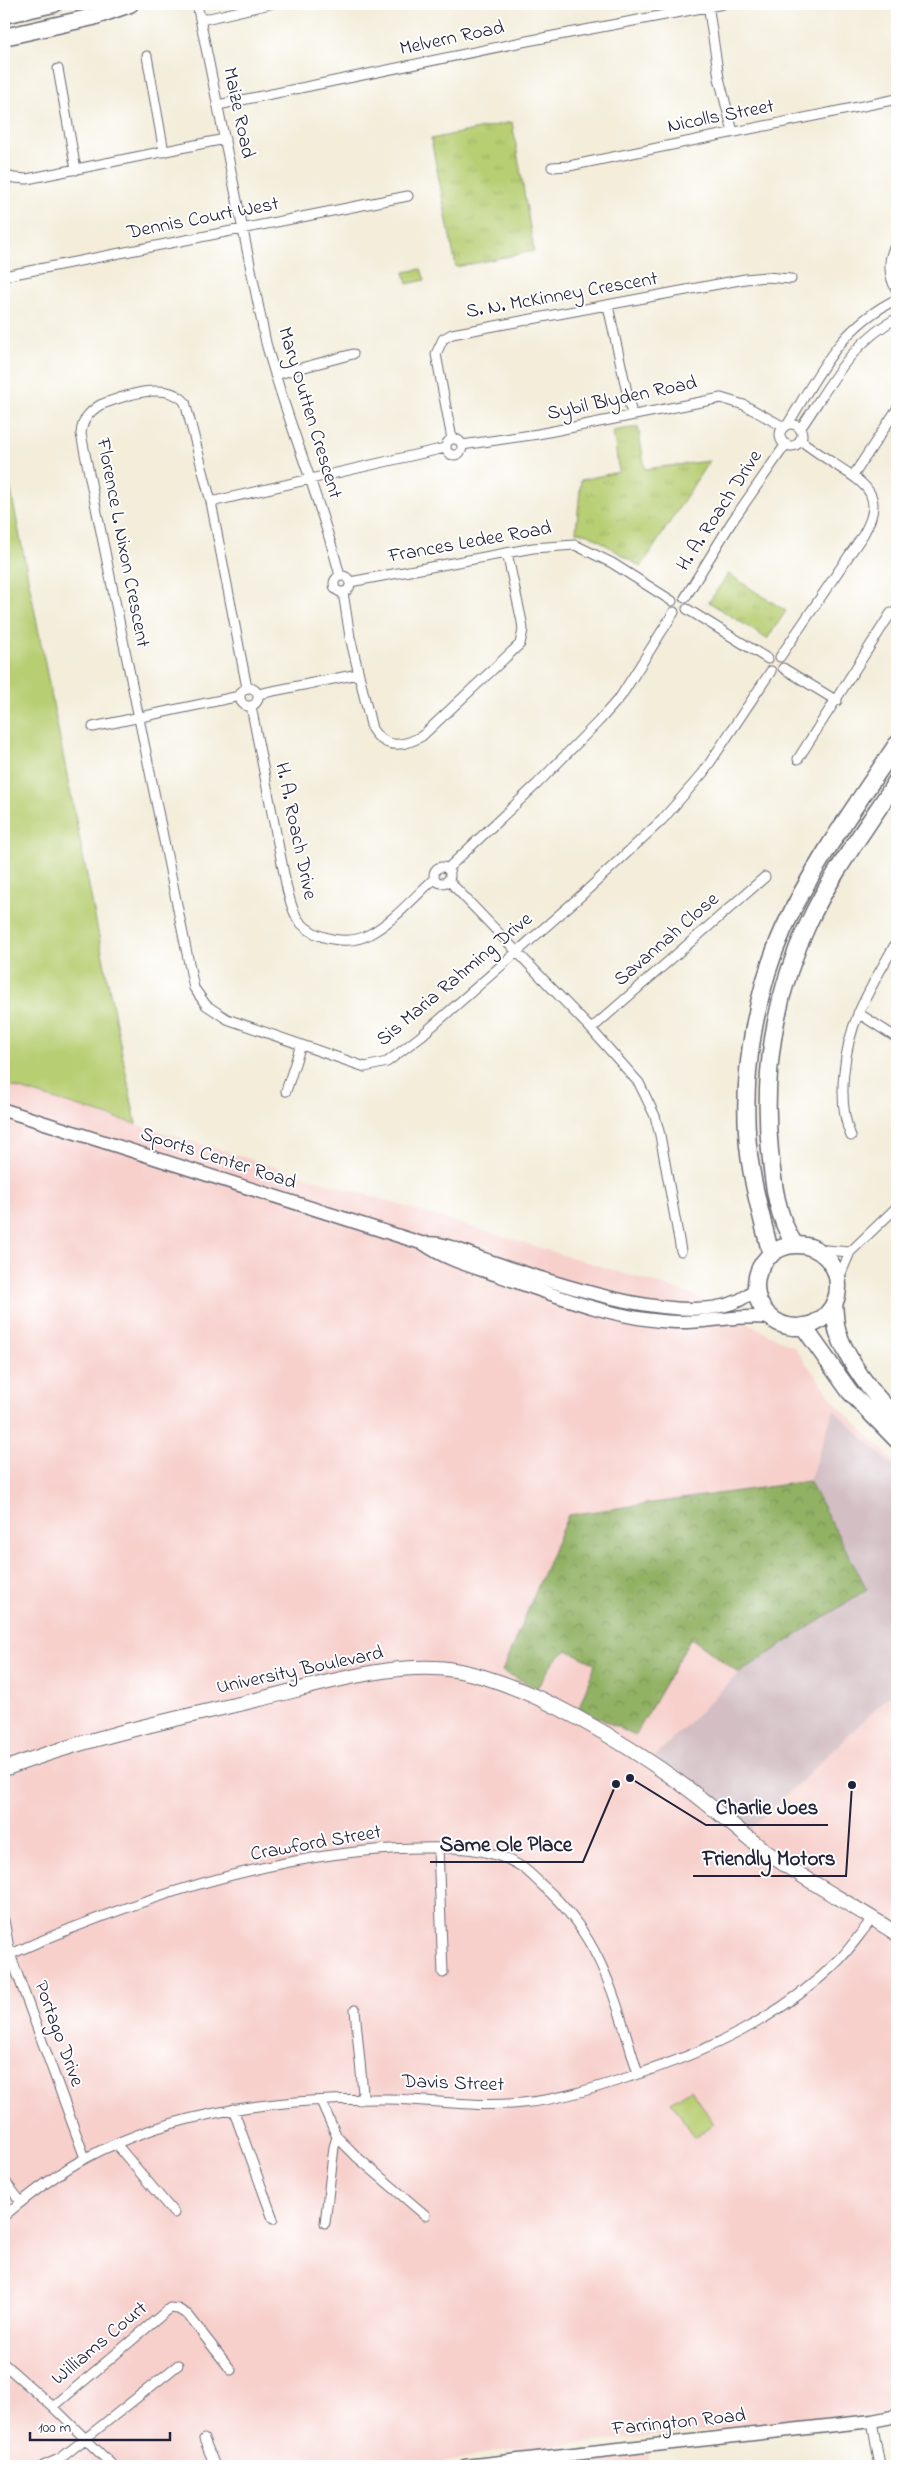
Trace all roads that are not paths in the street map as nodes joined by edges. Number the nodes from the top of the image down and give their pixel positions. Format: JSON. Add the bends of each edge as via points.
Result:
{"nodes":[{"id":1,"x":54,"y":4,"type":"edge"},
{"id":2,"x":130,"y":4,"type":"edge"},
{"id":3,"x":197,"y":4,"type":"edge"},
{"id":4,"x":270,"y":4,"type":"edge"},
{"id":5,"x":723,"y":4,"type":"edge"},
{"id":6,"x":708,"y":5,"type":"edge"},
{"id":7,"x":4,"y":15,"type":"edge"},
{"id":8,"x":201,"y":20,"type":"junction"},
{"id":9,"x":4,"y":37,"type":"edge"},
{"id":10,"x":147,"y":56,"type":"dead end"},
{"id":11,"x":58,"y":69,"type":"dead end"},
{"id":12,"x":897,"y":99,"type":"edge"},
{"id":13,"x":218,"y":105,"type":"junction"},
{"id":14,"x":733,"y":132,"type":"junction"},
{"id":15,"x":225,"y":139,"type":"junction"},
{"id":16,"x":164,"y":152,"type":"junction"},
{"id":17,"x":552,"y":167,"type":"dead end"},
{"id":18,"x":76,"y":170,"type":"junction"},
{"id":19,"x":4,"y":175,"type":"edge"},
{"id":20,"x":408,"y":196,"type":"dead end"},
{"id":21,"x":244,"y":229,"type":"junction"},
{"id":22,"x":897,"y":243,"type":"edge"},
{"id":23,"x":4,"y":276,"type":"edge"},
{"id":24,"x":791,"y":279,"type":"dead end"},
{"id":25,"x":897,"y":291,"type":"edge"},
{"id":26,"x":897,"y":299,"type":"edge"},
{"id":27,"x":608,"y":306,"type":"junction"},
{"id":28,"x":897,"y":318,"type":"edge"},
{"id":29,"x":353,"y":354,"type":"dead end"},
{"id":30,"x":275,"y":375,"type":"junction"},
{"id":31,"x":897,"y":409,"type":"edge"},
{"id":32,"x":632,"y":415,"type":"junction"},
{"id":33,"x":786,"y":426,"type":"junction"},
{"id":34,"x":800,"y":429,"type":"junction"},
{"id":35,"x":452,"y":438,"type":"junction"},
{"id":36,"x":800,"y":440,"type":"junction"},
{"id":37,"x":786,"y":444,"type":"junction"},
{"id":38,"x":462,"y":445,"type":"junction"},
{"id":39,"x":446,"y":448,"type":"junction"},
{"id":40,"x":853,"y":476,"type":"junction"},
{"id":41,"x":309,"y":479,"type":"junction"},
{"id":42,"x":211,"y":502,"type":"junction"},
{"id":43,"x":507,"y":553,"type":"junction"},
{"id":44,"x":340,"y":576,"type":"junction"},
{"id":45,"x":350,"y":582,"type":"junction"},
{"id":46,"x":343,"y":592,"type":"junction"},
{"id":47,"x":685,"y":598,"type":"junction"},
{"id":48,"x":672,"y":601,"type":"junction"},
{"id":49,"x":687,"y":609,"type":"junction"},
{"id":50,"x":674,"y":612,"type":"junction"},
{"id":51,"x":891,"y":613,"type":"dead end"},
{"id":52,"x":780,"y":657,"type":"junction"},
{"id":53,"x":768,"y":659,"type":"junction"},
{"id":54,"x":783,"y":668,"type":"junction"},
{"id":55,"x":771,"y":671,"type":"junction"},
{"id":56,"x":358,"y":674,"type":"junction"},
{"id":57,"x":247,"y":688,"type":"junction"},
{"id":58,"x":258,"y":694,"type":"junction"},
{"id":59,"x":240,"y":696,"type":"junction"},
{"id":60,"x":837,"y":701,"type":"junction"},
{"id":61,"x":251,"y":706,"type":"junction"},
{"id":62,"x":139,"y":717,"type":"junction"},
{"id":63,"x":93,"y":727,"type":"dead end"},
{"id":64,"x":897,"y":744,"type":"edge"},
{"id":65,"x":798,"y":759,"type":"dead end"},
{"id":66,"x":897,"y":780,"type":"edge"},
{"id":67,"x":447,"y":869,"type":"junction"},
{"id":68,"x":765,"y":877,"type":"dead end"},
{"id":69,"x":434,"y":879,"type":"junction"},
{"id":70,"x":448,"y":880,"type":"junction"},
{"id":71,"x":897,"y":941,"type":"edge"},
{"id":72,"x":516,"y":952,"type":"junction"},
{"id":73,"x":858,"y":1013,"type":"junction"},
{"id":74,"x":591,"y":1029,"type":"junction"},
{"id":75,"x":897,"y":1038,"type":"edge"},
{"id":76,"x":301,"y":1045,"type":"junction"},
{"id":77,"x":286,"y":1091,"type":"dead end"},
{"id":78,"x":4,"y":1110,"type":"edge"},
{"id":79,"x":851,"y":1136,"type":"dead end"},
{"id":80,"x":897,"y":1207,"type":"edge"},
{"id":81,"x":422,"y":1243,"type":"junction"},
{"id":82,"x":795,"y":1245,"type":"junction"},
{"id":83,"x":814,"y":1249,"type":"junction"},
{"id":84,"x":681,"y":1251,"type":"dead end"},
{"id":85,"x":850,"y":1252,"type":"junction"},
{"id":86,"x":770,"y":1255,"type":"junction"},
{"id":87,"x":838,"y":1283,"type":"junction"},
{"id":88,"x":756,"y":1287,"type":"junction"},
{"id":89,"x":834,"y":1303,"type":"junction"},
{"id":90,"x":771,"y":1318,"type":"junction"},
{"id":91,"x":803,"y":1326,"type":"junction"},
{"id":92,"x":897,"y":1418,"type":"edge"},
{"id":93,"x":897,"y":1440,"type":"edge"},
{"id":94,"x":4,"y":1769,"type":"edge"},
{"id":95,"x":438,"y":1848,"type":"junction"},
{"id":96,"x":873,"y":1918,"type":"junction"},
{"id":97,"x":4,"y":1920,"type":"edge"},
{"id":98,"x":897,"y":1934,"type":"edge"},
{"id":99,"x":7,"y":1955,"type":"edge"},
{"id":100,"x":444,"y":1973,"type":"dead end"},
{"id":101,"x":356,"y":2010,"type":"dead end"},
{"id":102,"x":638,"y":2074,"type":"junction"},
{"id":103,"x":360,"y":2100,"type":"junction"},
{"id":104,"x":321,"y":2101,"type":"junction"},
{"id":105,"x":233,"y":2109,"type":"junction"},
{"id":106,"x":337,"y":2137,"type":"junction"},
{"id":107,"x":116,"y":2144,"type":"junction"},
{"id":108,"x":85,"y":2158,"type":"junction"},
{"id":109,"x":4,"y":2180,"type":"edge"},
{"id":110,"x":21,"y":2202,"type":"junction"},
{"id":111,"x":174,"y":2213,"type":"dead end"},
{"id":112,"x":425,"y":2215,"type":"dead end"},
{"id":113,"x":4,"y":2216,"type":"edge"},
{"id":114,"x":273,"y":2219,"type":"dead end"},
{"id":115,"x":325,"y":2222,"type":"dead end"},
{"id":116,"x":4,"y":2364,"type":"edge"},
{"id":117,"x":178,"y":2365,"type":"dead end"},
{"id":118,"x":231,"y":2370,"type":"dead end"},
{"id":119,"x":53,"y":2407,"type":"junction"},
{"id":120,"x":897,"y":2416,"type":"edge"},
{"id":121,"x":872,"y":2421,"type":"junction"},
{"id":122,"x":84,"y":2438,"type":"junction"},
{"id":123,"x":204,"y":2439,"type":"dead end"},
{"id":124,"x":43,"y":2466,"type":"edge"},
{"id":125,"x":113,"y":2466,"type":"edge"},
{"id":126,"x":215,"y":2466,"type":"edge"},
{"id":127,"x":465,"y":2466,"type":"edge"},
{"id":128,"x":880,"y":2466,"type":"edge"}],
"edges":[{"from":1,"to":7,"type":"highway"},
{"from":2,"to":9,"type":"highway","via":[[93,17]]},
{"from":3,"to":8,"type":"street","name":"Maize Road"},
{"from":4,"to":8,"type":"street"},
{"from":5,"to":6,"type":"street","name":"Melvern Road"},
{"from":6,"to":13,"type":"street","name":"Melvern Road"},
{"from":6,"to":14,"type":"street"},
{"from":8,"to":13,"type":"street","name":"Maize Road"},
{"from":10,"to":16,"type":"street"},
{"from":11,"to":18,"type":"street"},
{"from":12,"to":14,"type":"street","name":"Nicolls Street"},
{"from":13,"to":15,"type":"street","name":"Maize Road"},
{"from":14,"to":17,"type":"street","name":"Nicolls Street"},
{"from":15,"to":16,"type":"street"},
{"from":15,"to":21,"type":"street","name":"Maize Road"},
{"from":16,"to":18,"type":"street"},
{"from":18,"to":19,"type":"street","via":[[27,179]]},
{"from":20,"to":21,"type":"street","name":"Dennis Court West"},
{"from":21,"to":23,"type":"street","name":"Dennis Court West"},
{"from":21,"to":30,"type":"street","name":"Mary Outten Crescent"},
{"from":22,"to":25,"type":"street","via":[[890,269]]},
{"from":24,"to":27,"type":"street","name":"S. N. McKinney Crescent","via":[[745,279]]},
{"from":26,"to":33,"type":"street","via":[[874,312],[843,338]]},
{"from":27,"to":32,"type":"street"},
{"from":27,"to":35,"type":"street","name":"S. N. McKinney Crescent","via":[[465,331],[443,339],[436,352]]},
{"from":28,"to":34,"type":"street","via":[[876,332],[843,363]]},
{"from":29,"to":30,"type":"street"},
{"from":30,"to":41,"type":"street","name":"Mary Outten Crescent"},
{"from":31,"to":40,"type":"street"},
{"from":32,"to":33,"type":"street","name":"Sybil Blyden Road","via":[[721,398],[739,402]]},
{"from":32,"to":38,"type":"street","name":"Sybil Blyden Road"},
{"from":33,"to":34,"type":"street","via":[[793,424]]},
{"from":33,"to":37,"type":"street","via":[[780,436]]},
{"from":34,"to":36,"type":"street"},
{"from":35,"to":38,"type":"street"},
{"from":35,"to":39,"type":"street"},
{"from":36,"to":37,"type":"street","via":[[793,445]]},
{"from":36,"to":40,"type":"street"},
{"from":37,"to":47,"type":"street","name":"H. A. Roach Drive","via":[[730,523]]},
{"from":38,"to":39,"type":"street","name":"Sybil Blyden Road","via":[[458,454],[448,453]]},
{"from":39,"to":41,"type":"street","name":"Sybil Blyden Road"},
{"from":40,"to":52,"type":"street","via":[[871,492],[874,500],[872,519]]},
{"from":41,"to":42,"type":"street","name":"Sybil Blyden Road"},
{"from":41,"to":44,"type":"street","name":"Mary Outten Crescent","via":[[326,523]]},
{"from":42,"to":57,"type":"street","name":"Florence L. Nixon Crescent"},
{"from":42,"to":62,"type":"street","name":"Florence L. Nixon Crescent","via":[[188,410],[179,395],[162,390],[149,392],[100,405],[88,415],[82,427],[84,450]]},
{"from":43,"to":45,"type":"street","name":"Frances Ledee Road"},
{"from":43,"to":48,"type":"street","name":"Frances Ledee Road","via":[[575,545],[612,563]]},
{"from":43,"to":56,"type":"street","via":[[524,630],[520,644],[422,736],[403,744],[380,739],[372,729]]},
{"from":44,"to":45,"type":"street"},
{"from":44,"to":46,"type":"street","via":[[334,585],[337,591]]},
{"from":45,"to":46,"type":"street"},
{"from":46,"to":56,"type":"street"},
{"from":47,"to":48,"type":"street","via":[[679,596]]},
{"from":47,"to":49,"type":"street"},
{"from":48,"to":50,"type":"street"},
{"from":49,"to":50,"type":"street","via":[[682,613]]},
{"from":49,"to":53,"type":"street"},
{"from":50,"to":67,"type":"street","via":[[621,696],[537,784]]},
{"from":51,"to":60,"type":"street"},
{"from":52,"to":53,"type":"street"},
{"from":52,"to":54,"type":"street","via":[[784,662]]},
{"from":53,"to":55,"type":"street"},
{"from":54,"to":55,"type":"street","via":[[778,672]]},
{"from":54,"to":60,"type":"street"},
{"from":55,"to":72,"type":"street","name":"Sis Maria Rahming Drive","via":[[684,797],[630,852]]},
{"from":56,"to":58,"type":"street"},
{"from":57,"to":58,"type":"street"},
{"from":57,"to":59,"type":"street"},
{"from":58,"to":61,"type":"street","via":[[257,702]]},
{"from":59,"to":61,"type":"street","via":[[243,704]]},
{"from":59,"to":62,"type":"street"},
{"from":60,"to":65,"type":"street"},
{"from":61,"to":69,"type":"street","name":"H. A. Roach Drive","via":[[286,889],[300,922],[314,933],[328,938],[362,938],[379,929]]},
{"from":62,"to":63,"type":"street"},
{"from":62,"to":76,"type":"street","name":"Sis Maria Rahming Drive","via":[[194,988],[206,1005],[227,1019]]},
{"from":64,"to":86,"type":"highway","via":[[825,853],[784,928],[760,1001],[747,1077],[746,1119],[754,1186]]},
{"from":66,"to":82,"type":"highway","via":[[810,920],[793,959],[781,999],[768,1072],[768,1135],[772,1179],[780,1214]]},
{"from":67,"to":69,"type":"street","via":[[438,868]]},
{"from":67,"to":70,"type":"street","via":[[450,873]]},
{"from":68,"to":74,"type":"street","name":"Savannah Close"},
{"from":69,"to":70,"type":"street","via":[[441,883]]},
{"from":70,"to":72,"type":"street"},
{"from":71,"to":73,"type":"street"},
{"from":72,"to":74,"type":"street"},
{"from":72,"to":76,"type":"street","name":"Sis Maria Rahming Drive","via":[[388,1062],[358,1066]]},
{"from":73,"to":75,"type":"street"},
{"from":73,"to":79,"type":"street","via":[[844,1084],[845,1113]]},
{"from":74,"to":84,"type":"street","via":[[639,1083],[655,1116]]},
{"from":76,"to":77,"type":"street"},
{"from":78,"to":81,"type":"main road","name":"Sports Center Road"},
{"from":80,"to":85,"type":"street"},
{"from":81,"to":88,"type":"main road","name":"Sports Center Road","via":[[444,1245],[643,1306],[717,1308],[741,1299]]},
{"from":81,"to":90,"type":"main road","name":"Sports Center Road","via":[[438,1254],[612,1312],[676,1322],[747,1316]]},
{"from":82,"to":83,"type":"highway"},
{"from":82,"to":86,"type":"highway"},
{"from":83,"to":85,"type":"street"},
{"from":83,"to":87,"type":"highway","via":[[830,1263]]},
{"from":85,"to":87,"type":"street"},
{"from":86,"to":88,"type":"highway","via":[[759,1270]]},
{"from":87,"to":89,"type":"highway"},
{"from":88,"to":90,"type":"highway","via":[[760,1304]]},
{"from":89,"to":91,"type":"highway","via":[[820,1319]]},
{"from":89,"to":92,"type":"highway","via":[[838,1332],[847,1352],[875,1394]]},
{"from":90,"to":91,"type":"highway","via":[[785,1325]]},
{"from":91,"to":93,"type":"highway","via":[[850,1392]]},
{"from":94,"to":96,"type":"main road","name":"University Boulevard","via":[[79,1744],[348,1677],[421,1668],[457,1670],[510,1686],[624,1745],[688,1789],[773,1857]]},
{"from":95,"to":99,"type":"street","name":"Crawford Street","via":[[347,1852],[270,1866],[91,1920]]},
{"from":95,"to":100,"type":"street"},
{"from":95,"to":102,"type":"street","name":"Crawford Street","via":[[469,1849],[499,1856],[522,1867],[553,1894],[593,1945]]},
{"from":96,"to":98,"type":"main road","name":"University Boulevard"},
{"from":96,"to":102,"type":"street","name":"Davis Street","via":[[841,1958],[788,2004],[719,2044]]},
{"from":97,"to":99,"type":"street","name":"Portago Drive"},
{"from":99,"to":108,"type":"street","name":"Portago Drive"},
{"from":101,"to":103,"type":"street","via":[[363,2093]]},
{"from":102,"to":103,"type":"street","name":"Davis Street","via":[[521,2104]]},
{"from":103,"to":104,"type":"street","name":"Davis Street"},
{"from":104,"to":105,"type":"street","name":"Davis Street"},
{"from":104,"to":106,"type":"street"},
{"from":105,"to":107,"type":"street","name":"Davis Street","via":[[176,2122]]},
{"from":105,"to":114,"type":"street"},
{"from":106,"to":112,"type":"street"},
{"from":106,"to":115,"type":"street"},
{"from":107,"to":108,"type":"street","name":"Davis Street"},
{"from":107,"to":111,"type":"street"},
{"from":108,"to":110,"type":"street","name":"Davis Street"},
{"from":109,"to":110,"type":"street"},
{"from":110,"to":113,"type":"street","name":"Davis Street"},
{"from":116,"to":119,"type":"street"},
{"from":117,"to":122,"type":"street"},
{"from":118,"to":119,"type":"street","name":"Williams Court","via":[[188,2315],[170,2308]]},
{"from":119,"to":122,"type":"street"},
{"from":120,"to":121,"type":"main road","name":"Farrington Road"},
{"from":121,"to":127,"type":"main road","name":"Farrington Road"},
{"from":121,"to":128,"type":"street"},
{"from":122,"to":124,"type":"street","via":[[61,2458]]},
{"from":122,"to":125,"type":"street"},
{"from":123,"to":126,"type":"street"}]}
